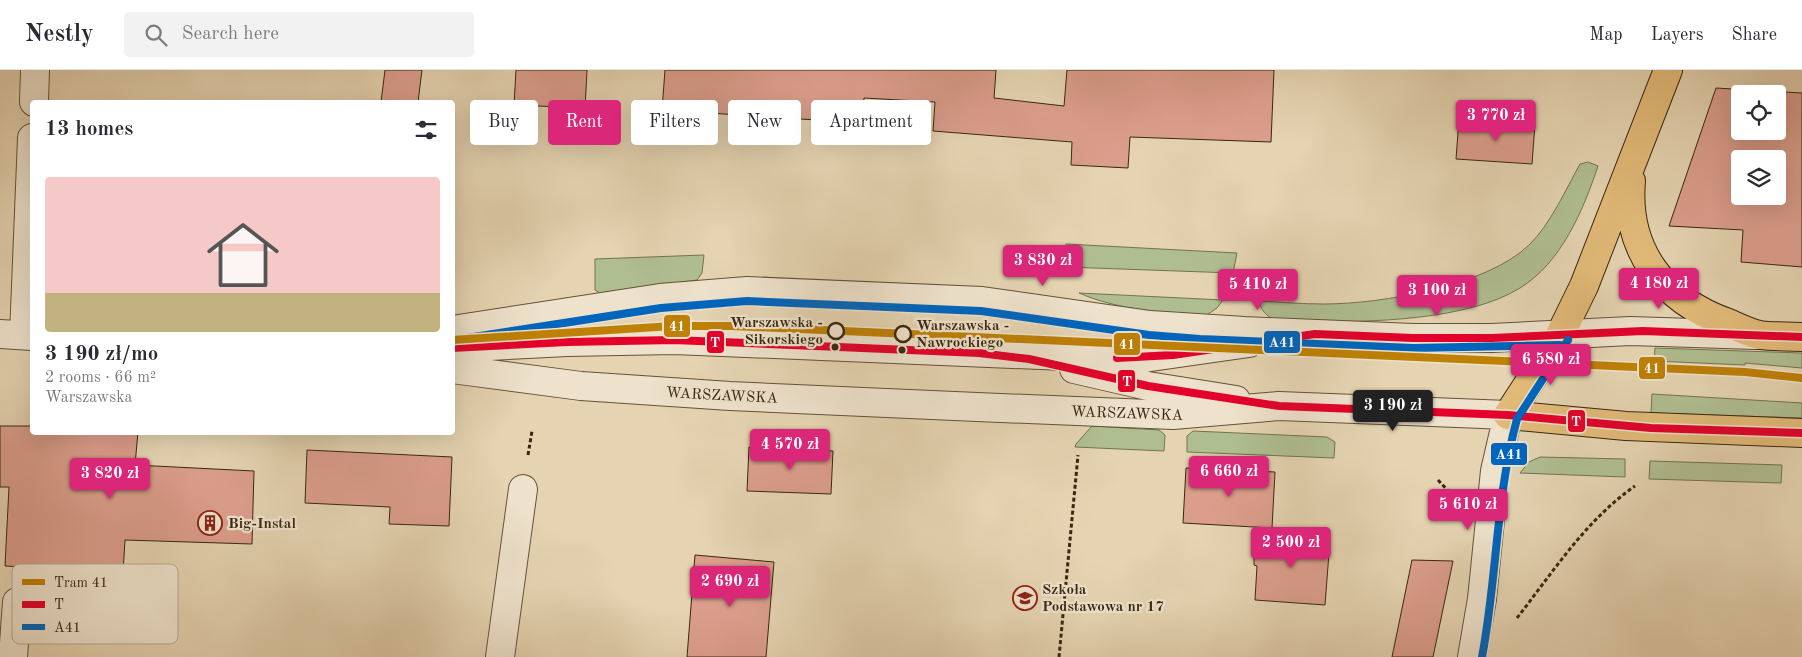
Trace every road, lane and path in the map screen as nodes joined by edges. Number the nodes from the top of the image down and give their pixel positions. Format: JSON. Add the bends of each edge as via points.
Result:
{"nodes":[{"id":1,"x":35,"y":70,"type":"edge"},
{"id":2,"x":1668,"y":70,"type":"edge"},
{"id":3,"x":34,"y":100,"type":"edge"},
{"id":4,"x":1632,"y":162,"type":"junction"},
{"id":5,"x":30,"y":168,"type":"edge"},
{"id":6,"x":455,"y":330,"type":"edge"},
{"id":7,"x":1314,"y":334,"type":"junction"},
{"id":8,"x":19,"y":335,"type":"edge"},
{"id":9,"x":1560,"y":335,"type":"junction"},
{"id":10,"x":1758,"y":335,"type":"junction"},
{"id":11,"x":1802,"y":337,"type":"edge"},
{"id":12,"x":455,"y":348,"type":"edge"},
{"id":13,"x":979,"y":353,"type":"junction"},
{"id":14,"x":455,"y":369,"type":"edge"},
{"id":15,"x":1279,"y":406,"type":"junction"},
{"id":16,"x":1508,"y":415,"type":"junction"},
{"id":17,"x":1802,"y":433,"type":"edge"},
{"id":18,"x":1078,"y":455,"type":"dead end"},
{"id":19,"x":1635,"y":486,"type":"dead end"},
{"id":20,"x":523,"y":489,"type":"dead end"},
{"id":21,"x":1513,"y":622,"type":"dead end"},
{"id":22,"x":14,"y":644,"type":"edge"},
{"id":23,"x":13,"y":657,"type":"edge"},
{"id":24,"x":500,"y":657,"type":"edge"},
{"id":25,"x":1059,"y":657,"type":"edge"},
{"id":26,"x":1472,"y":657,"type":"edge"}],
"edges":[{"from":1,"to":3,"type":"street"},
{"from":2,"to":4,"type":"main road"},
{"from":4,"to":9,"type":"main road","via":[[1584,286]]},
{"from":4,"to":10,"type":"main road","via":[[1630,188],[1634,230],[1641,252],[1653,271],[1667,287],[1690,304],[1716,319]]},
{"from":5,"to":8,"type":"street"},
{"from":6,"to":7,"type":"street","via":[[660,298],[747,290],[982,301],[1150,325]]},
{"from":7,"to":9,"type":"street","via":[[1413,338]]},
{"from":7,"to":13,"type":"street","via":[[1137,359]]},
{"from":9,"to":10,"type":"street","via":[[1643,331]]},
{"from":9,"to":16,"type":"main road"},
{"from":10,"to":11,"type":"main road"},
{"from":12,"to":13,"type":"street","via":[[674,340]]},
{"from":13,"to":15,"type":"street","via":[[1029,359],[1148,386]]},
{"from":14,"to":15,"type":"street","name":"WARSZAWSKA","via":[[581,386],[977,407],[1173,415]]},
{"from":15,"to":16,"type":"street","name":"WARSZAWSKA"},
{"from":16,"to":17,"type":"main road","name":"WARSZAWSKA","via":[[1638,427]]},
{"from":16,"to":26,"type":"street","via":[[1494,477],[1482,600]]},
{"from":18,"to":25,"type":"path"},
{"from":19,"to":21,"type":"path","via":[[1612,502]]},
{"from":20,"to":24,"type":"street"},
{"from":22,"to":23,"type":"street"}]}
